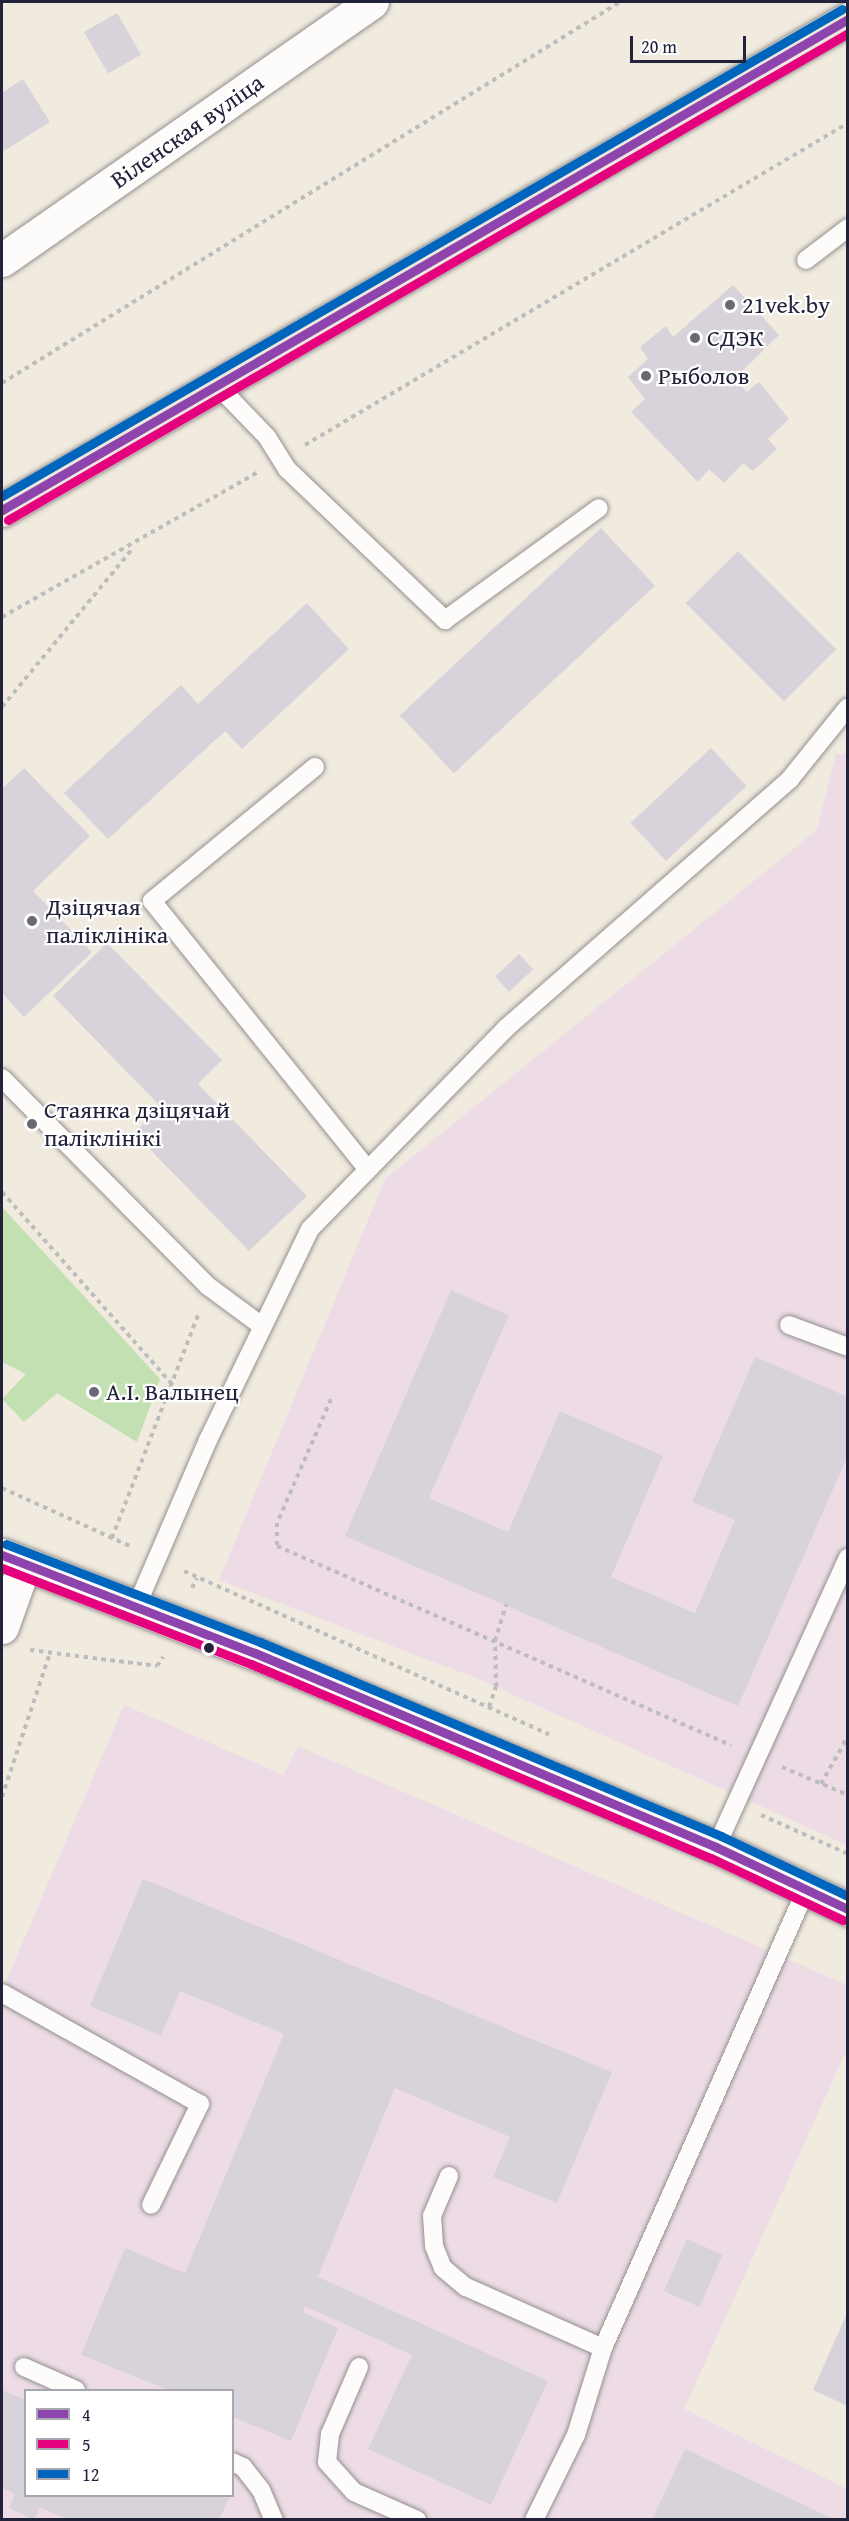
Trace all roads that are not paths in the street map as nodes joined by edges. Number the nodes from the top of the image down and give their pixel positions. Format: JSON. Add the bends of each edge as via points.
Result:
{"nodes":[{"id":1,"x":372,"y":2,"type":"edge"},
{"id":2,"x":848,"y":19,"type":"edge"},
{"id":3,"x":848,"y":228,"type":"edge"},
{"id":4,"x":2,"y":260,"type":"edge"},
{"id":5,"x":806,"y":260,"type":"dead end"},
{"id":6,"x":217,"y":385,"type":"junction"},
{"id":7,"x":599,"y":508,"type":"dead end"},
{"id":8,"x":2,"y":510,"type":"edge"},
{"id":9,"x":848,"y":707,"type":"edge"},
{"id":10,"x":315,"y":767,"type":"dead end"},
{"id":11,"x":2,"y":1078,"type":"edge"},
{"id":12,"x":367,"y":1168,"type":"junction"},
{"id":13,"x":262,"y":1326,"type":"junction"},
{"id":14,"x":789,"y":1326,"type":"dead end"},
{"id":15,"x":848,"y":1347,"type":"edge"},
{"id":16,"x":848,"y":1558,"type":"edge"},
{"id":17,"x":12,"y":1562,"type":"edge"},
{"id":18,"x":137,"y":1605,"type":"junction"},
{"id":19,"x":13,"y":1638,"type":"edge"},
{"id":20,"x":716,"y":1847,"type":"junction"},
{"id":21,"x":806,"y":1890,"type":"junction"},
{"id":22,"x":848,"y":1909,"type":"edge"},
{"id":23,"x":2,"y":1993,"type":"edge"},
{"id":24,"x":449,"y":2176,"type":"dead end"},
{"id":25,"x":151,"y":2205,"type":"dead end"},
{"id":26,"x":603,"y":2348,"type":"junction"},
{"id":27,"x":24,"y":2367,"type":"dead end"},
{"id":28,"x":359,"y":2367,"type":"dead end"},
{"id":29,"x":72,"y":2389,"type":"edge"},
{"id":30,"x":234,"y":2463,"type":"edge"},
{"id":31,"x":274,"y":2520,"type":"edge"},
{"id":32,"x":417,"y":2520,"type":"edge"},
{"id":33,"x":534,"y":2520,"type":"edge"}],
"edges":[{"from":1,"to":4,"type":"street","name":"Віленская вуліца"},
{"from":2,"to":6,"type":"main road"},
{"from":3,"to":5,"type":"lane"},
{"from":6,"to":7,"type":"lane","via":[[281,459],[445,620]]},
{"from":6,"to":8,"type":"main road"},
{"from":9,"to":12,"type":"lane","via":[[790,779],[506,1028]]},
{"from":10,"to":12,"type":"lane","via":[[152,901]]},
{"from":11,"to":13,"type":"lane","via":[[208,1286]]},
{"from":12,"to":13,"type":"lane","via":[[310,1229]]},
{"from":13,"to":18,"type":"lane"},
{"from":14,"to":15,"type":"lane"},
{"from":16,"to":20,"type":"lane","via":[[754,1756]]},
{"from":17,"to":18,"type":"street"},
{"from":17,"to":19,"type":"street"},
{"from":18,"to":20,"type":"street"},
{"from":20,"to":21,"type":"street"},
{"from":21,"to":22,"type":"street"},
{"from":21,"to":26,"type":"lane"},
{"from":23,"to":25,"type":"lane","via":[[200,2104]]},
{"from":24,"to":26,"type":"lane","via":[[432,2216],[434,2246],[443,2268],[466,2287]]},
{"from":26,"to":33,"type":"lane","via":[[576,2435]]},
{"from":27,"to":29,"type":"lane"},
{"from":28,"to":32,"type":"lane","via":[[330,2434],[327,2462],[354,2492]]},
{"from":30,"to":31,"type":"lane","via":[[243,2467],[261,2490]]}]}
